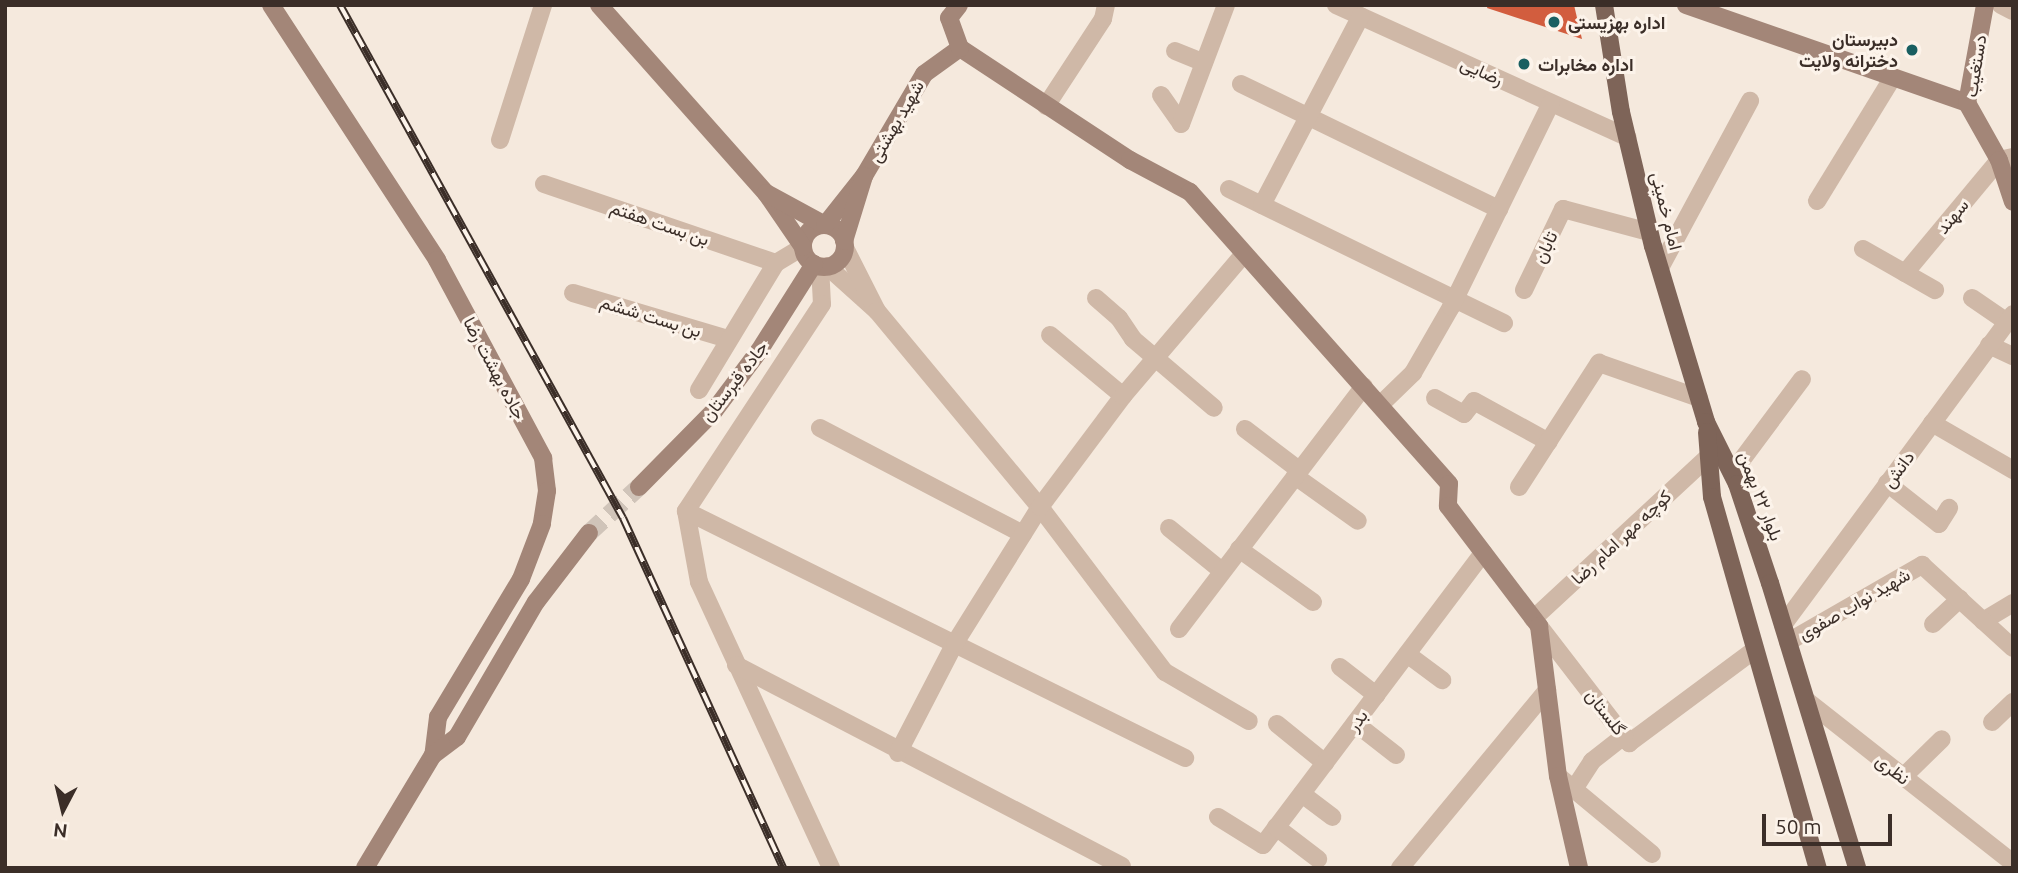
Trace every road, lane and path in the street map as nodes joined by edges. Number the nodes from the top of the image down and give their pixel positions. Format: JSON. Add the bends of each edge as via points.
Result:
{"nodes":[{"id":1,"x":271,"y":5,"type":"edge"},
{"id":2,"x":543,"y":5,"type":"edge"},
{"id":3,"x":600,"y":5,"type":"edge"},
{"id":4,"x":959,"y":5,"type":"edge"},
{"id":5,"x":1106,"y":5,"type":"edge"},
{"id":6,"x":1226,"y":5,"type":"edge"},
{"id":7,"x":1336,"y":5,"type":"edge"},
{"id":8,"x":1604,"y":5,"type":"edge"},
{"id":9,"x":1686,"y":5,"type":"edge"},
{"id":10,"x":1985,"y":5,"type":"edge"},
{"id":11,"x":2001,"y":5,"type":"edge"},
{"id":12,"x":2013,"y":10,"type":"edge"},
{"id":13,"x":1361,"y":16,"type":"junction"},
{"id":14,"x":960,"y":48,"type":"junction"},
{"id":15,"x":1175,"y":51,"type":"dead end"},
{"id":16,"x":1204,"y":63,"type":"junction"},
{"id":17,"x":1893,"y":77,"type":"junction"},
{"id":18,"x":1241,"y":84,"type":"dead end"},
{"id":19,"x":1161,"y":95,"type":"dead end"},
{"id":20,"x":1750,"y":101,"type":"dead end"},
{"id":21,"x":1551,"y":103,"type":"junction"},
{"id":22,"x":1967,"y":103,"type":"junction"},
{"id":23,"x":1046,"y":106,"type":"junction"},
{"id":24,"x":1309,"y":116,"type":"junction"},
{"id":25,"x":1627,"y":137,"type":"junction"},
{"id":26,"x":499,"y":140,"type":"dead end"},
{"id":27,"x":2006,"y":158,"type":"edge"},
{"id":28,"x":864,"y":176,"type":"junction"},
{"id":29,"x":544,"y":184,"type":"dead end"},
{"id":30,"x":1229,"y":189,"type":"dead end"},
{"id":31,"x":765,"y":192,"type":"junction"},
{"id":32,"x":1817,"y":201,"type":"dead end"},
{"id":33,"x":2013,"y":202,"type":"edge"},
{"id":34,"x":1262,"y":205,"type":"junction"},
{"id":35,"x":1499,"y":209,"type":"junction"},
{"id":36,"x":825,"y":225,"type":"junction"},
{"id":37,"x":1649,"y":232,"type":"junction"},
{"id":38,"x":844,"y":245,"type":"junction"},
{"id":39,"x":803,"y":247,"type":"junction"},
{"id":40,"x":1863,"y":249,"type":"dead end"},
{"id":41,"x":1244,"y":254,"type":"junction"},
{"id":42,"x":776,"y":263,"type":"junction"},
{"id":43,"x":820,"y":266,"type":"junction"},
{"id":44,"x":1660,"y":268,"type":"junction"},
{"id":45,"x":1905,"y":272,"type":"junction"},
{"id":46,"x":1524,"y":290,"type":"dead end"},
{"id":47,"x":1935,"y":290,"type":"dead end"},
{"id":48,"x":573,"y":293,"type":"dead end"},
{"id":49,"x":1096,"y":298,"type":"dead end"},
{"id":50,"x":1972,"y":299,"type":"dead end"},
{"id":51,"x":1454,"y":300,"type":"junction"},
{"id":52,"x":877,"y":311,"type":"junction"},
{"id":53,"x":2010,"y":318,"type":"edge"},
{"id":54,"x":1504,"y":323,"type":"dead end"},
{"id":55,"x":1050,"y":335,"type":"dead end"},
{"id":56,"x":728,"y":339,"type":"junction"},
{"id":57,"x":1989,"y":345,"type":"junction"},
{"id":58,"x":2013,"y":356,"type":"edge"},
{"id":59,"x":1154,"y":358,"type":"junction"},
{"id":60,"x":1801,"y":379,"type":"dead end"},
{"id":61,"x":1364,"y":386,"type":"junction"},
{"id":62,"x":699,"y":390,"type":"dead end"},
{"id":63,"x":1123,"y":396,"type":"junction"},
{"id":64,"x":1435,"y":398,"type":"dead end"},
{"id":65,"x":1699,"y":398,"type":"junction"},
{"id":66,"x":1380,"y":405,"type":"junction"},
{"id":67,"x":1214,"y":408,"type":"dead end"},
{"id":68,"x":1706,"y":422,"type":"junction"},
{"id":69,"x":1931,"y":424,"type":"junction"},
{"id":70,"x":820,"y":428,"type":"dead end"},
{"id":71,"x":1245,"y":429,"type":"dead end"},
{"id":72,"x":1549,"y":442,"type":"junction"},
{"id":73,"x":1709,"y":456,"type":"junction"},
{"id":74,"x":2013,"y":470,"type":"edge"},
{"id":75,"x":1297,"y":473,"type":"junction"},
{"id":76,"x":1732,"y":473,"type":"junction"},
{"id":77,"x":1887,"y":483,"type":"junction"},
{"id":78,"x":639,"y":487,"type":"tunnel mouth"},
{"id":79,"x":1519,"y":487,"type":"dead end"},
{"id":80,"x":1040,"y":507,"type":"junction"},
{"id":81,"x":1949,"y":508,"type":"dead end"},
{"id":82,"x":685,"y":511,"type":"junction"},
{"id":83,"x":1359,"y":521,"type":"dead end"},
{"id":84,"x":1169,"y":528,"type":"dead end"},
{"id":85,"x":589,"y":533,"type":"tunnel mouth"},
{"id":86,"x":1023,"y":534,"type":"junction"},
{"id":87,"x":1239,"y":550,"type":"junction"},
{"id":88,"x":1483,"y":553,"type":"junction"},
{"id":89,"x":1222,"y":571,"type":"junction"},
{"id":90,"x":1960,"y":599,"type":"junction"},
{"id":91,"x":1312,"y":602,"type":"dead end"},
{"id":92,"x":2013,"y":603,"type":"edge"},
{"id":93,"x":1983,"y":621,"type":"junction"},
{"id":94,"x":1536,"y":622,"type":"junction"},
{"id":95,"x":1933,"y":624,"type":"dead end"},
{"id":96,"x":1783,"y":625,"type":"junction"},
{"id":97,"x":1179,"y":629,"type":"dead end"},
{"id":98,"x":1788,"y":642,"type":"junction"},
{"id":99,"x":955,"y":643,"type":"junction"},
{"id":100,"x":2013,"y":648,"type":"edge"},
{"id":101,"x":1754,"y":650,"type":"junction"},
{"id":102,"x":1407,"y":654,"type":"junction"},
{"id":103,"x":736,"y":666,"type":"junction"},
{"id":104,"x":1340,"y":667,"type":"dead end"},
{"id":105,"x":1442,"y":680,"type":"dead end"},
{"id":106,"x":1547,"y":690,"type":"junction"},
{"id":107,"x":1376,"y":695,"type":"junction"},
{"id":108,"x":1806,"y":700,"type":"junction"},
{"id":109,"x":2013,"y":702,"type":"edge"},
{"id":110,"x":1249,"y":721,"type":"dead end"},
{"id":111,"x":1992,"y":722,"type":"dead end"},
{"id":112,"x":1355,"y":723,"type":"junction"},
{"id":113,"x":1277,"y":724,"type":"dead end"},
{"id":114,"x":1624,"y":736,"type":"junction"},
{"id":115,"x":1942,"y":739,"type":"dead end"},
{"id":116,"x":898,"y":753,"type":"junction"},
{"id":117,"x":433,"y":755,"type":"junction"},
{"id":118,"x":1396,"y":755,"type":"dead end"},
{"id":119,"x":1185,"y":758,"type":"dead end"},
{"id":120,"x":1325,"y":763,"type":"junction"},
{"id":121,"x":1558,"y":776,"type":"junction"},
{"id":122,"x":1903,"y":777,"type":"junction"},
{"id":123,"x":1574,"y":789,"type":"junction"},
{"id":124,"x":1302,"y":794,"type":"junction"},
{"id":125,"x":1218,"y":817,"type":"dead end"},
{"id":126,"x":1332,"y":817,"type":"dead end"},
{"id":127,"x":1276,"y":827,"type":"junction"},
{"id":128,"x":1652,"y":854,"type":"dead end"},
{"id":129,"x":1318,"y":859,"type":"dead end"},
{"id":130,"x":829,"y":863,"type":"edge"},
{"id":131,"x":2013,"y":863,"type":"edge"},
{"id":132,"x":1122,"y":866,"type":"dead end"},
{"id":133,"x":1577,"y":867,"type":"edge"},
{"id":134,"x":365,"y":868,"type":"edge"},
{"id":135,"x":847,"y":868,"type":"edge"},
{"id":136,"x":1400,"y":868,"type":"edge"},
{"id":137,"x":1818,"y":868,"type":"edge"},
{"id":138,"x":1857,"y":868,"type":"edge"}],
"edges":[{"from":1,"to":117,"type":"street","name":"جاده بهشت رضا","via":[[437,260],[543,458],[547,491],[542,524],[521,579],[438,717]]},
{"from":2,"to":26,"type":"street"},
{"from":3,"to":31,"type":"street"},
{"from":4,"to":14,"type":"street","via":[[949,18]]},
{"from":5,"to":23,"type":"street","via":[[1103,19]]},
{"from":6,"to":16,"type":"street"},
{"from":7,"to":13,"type":"street","name":"رضایی"},
{"from":8,"to":25,"type":"main road","name":"امام خمینی"},
{"from":9,"to":17,"type":"street"},
{"from":10,"to":22,"type":"street","name":"دستغیب"},
{"from":11,"to":12,"type":"street"},
{"from":13,"to":21,"type":"street","name":"رضایی"},
{"from":13,"to":24,"type":"street"},
{"from":14,"to":23,"type":"street"},
{"from":14,"to":28,"type":"street","name":"شهید بهشتی","via":[[924,74]]},
{"from":15,"to":16,"type":"street"},
{"from":16,"to":19,"type":"street","via":[[1181,124]]},
{"from":17,"to":22,"type":"street"},
{"from":17,"to":32,"type":"street"},
{"from":18,"to":24,"type":"street"},
{"from":20,"to":44,"type":"street"},
{"from":21,"to":25,"type":"street","name":"رضایی"},
{"from":21,"to":35,"type":"street"},
{"from":22,"to":27,"type":"street","name":"دستغیب"},
{"from":23,"to":41,"type":"street","via":[[1190,192]]},
{"from":24,"to":34,"type":"street"},
{"from":24,"to":35,"type":"street"},
{"from":25,"to":37,"type":"main road","name":"امام خمینی"},
{"from":27,"to":33,"type":"street","name":"دستغیب"},
{"from":27,"to":45,"type":"street","name":"سهند"},
{"from":28,"to":36,"type":"street"},
{"from":28,"to":38,"type":"street"},
{"from":29,"to":42,"type":"street","name":"بن بست هفتم"},
{"from":30,"to":34,"type":"street"},
{"from":31,"to":36,"type":"street"},
{"from":31,"to":39,"type":"street"},
{"from":34,"to":51,"type":"street"},
{"from":35,"to":51,"type":"street"},
{"from":36,"to":38,"type":"street","via":[[837,230]]},
{"from":36,"to":39,"type":"street","via":[[807,234]]},
{"from":37,"to":44,"type":"main road","name":"امام خمینی"},
{"from":37,"to":46,"type":"street","name":"تابان","via":[[1563,209]]},
{"from":38,"to":43,"type":"street","via":[[839,260]]},
{"from":38,"to":52,"type":"street"},
{"from":39,"to":42,"type":"street"},
{"from":39,"to":43,"type":"street"},
{"from":40,"to":45,"type":"street"},
{"from":41,"to":59,"type":"street"},
{"from":41,"to":61,"type":"street"},
{"from":42,"to":56,"type":"street"},
{"from":43,"to":52,"type":"street"},
{"from":43,"to":78,"type":"street","name":"جاده قبرستان","via":[[714,411]]},
{"from":43,"to":82,"type":"street","via":[[821,304]]},
{"from":44,"to":65,"type":"main road","name":"امام خمینی"},
{"from":45,"to":47,"type":"street"},
{"from":48,"to":56,"type":"street","name":"بن بست ششم"},
{"from":49,"to":59,"type":"street"},
{"from":50,"to":53,"type":"street"},
{"from":51,"to":54,"type":"street"},
{"from":51,"to":66,"type":"street","via":[[1413,373]]},
{"from":52,"to":80,"type":"street"},
{"from":53,"to":57,"type":"street","name":"دانش"},
{"from":55,"to":63,"type":"street"},
{"from":56,"to":62,"type":"street"},
{"from":57,"to":58,"type":"street"},
{"from":57,"to":69,"type":"street","name":"دانش"},
{"from":59,"to":63,"type":"street"},
{"from":59,"to":67,"type":"street"},
{"from":60,"to":76,"type":"street"},
{"from":61,"to":66,"type":"street"},
{"from":61,"to":75,"type":"street"},
{"from":63,"to":80,"type":"street"},
{"from":64,"to":72,"type":"street","via":[[1464,414],[1474,401]]},
{"from":65,"to":68,"type":"main road","name":"امام خمینی"},
{"from":65,"to":72,"type":"street","via":[[1599,363]]},
{"from":66,"to":88,"type":"street","via":[[1449,484],[1448,506]]},
{"from":68,"to":73,"type":"main road","name":"بلوار ۲۲ بهمن"},
{"from":68,"to":76,"type":"main road","name":"بلوار ۲۲ بهمن"},
{"from":69,"to":74,"type":"street"},
{"from":69,"to":77,"type":"street","name":"دانش"},
{"from":70,"to":86,"type":"street"},
{"from":71,"to":75,"type":"street"},
{"from":72,"to":79,"type":"street"},
{"from":73,"to":94,"type":"street","name":"کوچه مهر امام رضا"},
{"from":73,"to":101,"type":"main road","name":"بلوار ۲۲ بهمن","via":[[1712,497]]},
{"from":75,"to":83,"type":"street"},
{"from":75,"to":87,"type":"street"},
{"from":76,"to":96,"type":"main road","name":"بلوار ۲۲ بهمن"},
{"from":77,"to":81,"type":"street","via":[[1939,524]]},
{"from":77,"to":96,"type":"street","name":"دانش"},
{"from":80,"to":86,"type":"street"},
{"from":80,"to":110,"type":"street","via":[[1165,672]]},
{"from":82,"to":99,"type":"street"},
{"from":82,"to":103,"type":"street","via":[[699,582]]},
{"from":84,"to":89,"type":"street"},
{"from":85,"to":117,"type":"street","via":[[536,602],[457,737]]},
{"from":86,"to":99,"type":"street"},
{"from":87,"to":89,"type":"street"},
{"from":87,"to":91,"type":"street"},
{"from":88,"to":94,"type":"street"},
{"from":88,"to":102,"type":"street","name":"بدر"},
{"from":89,"to":97,"type":"street"},
{"from":90,"to":93,"type":"street","name":"شهید نواب صفوی"},
{"from":90,"to":95,"type":"street"},
{"from":90,"to":98,"type":"street","name":"شهید نواب صفوی","via":[[1922,565]]},
{"from":92,"to":93,"type":"street"},
{"from":93,"to":100,"type":"street","name":"شهید نواب صفوی"},
{"from":94,"to":106,"type":"street"},
{"from":94,"to":114,"type":"street","name":"گلستان"},
{"from":96,"to":98,"type":"main road","name":"بلوار ۲۲ بهمن"},
{"from":98,"to":108,"type":"main road","name":"بلوار ۲۲ بهمن"},
{"from":99,"to":116,"type":"street"},
{"from":99,"to":119,"type":"street"},
{"from":101,"to":114,"type":"street","name":"گلستان","via":[[1629,743]]},
{"from":101,"to":137,"type":"main road","name":"بلوار ۲۲ بهمن"},
{"from":102,"to":105,"type":"street"},
{"from":102,"to":107,"type":"street","name":"بدر"},
{"from":103,"to":116,"type":"street"},
{"from":103,"to":130,"type":"street"},
{"from":104,"to":107,"type":"street"},
{"from":106,"to":121,"type":"street"},
{"from":106,"to":136,"type":"street"},
{"from":107,"to":112,"type":"street","name":"بدر"},
{"from":108,"to":122,"type":"street","name":"نظری"},
{"from":108,"to":138,"type":"main road","name":"بلوار ۲۲ بهمن"},
{"from":109,"to":111,"type":"street"},
{"from":112,"to":118,"type":"street"},
{"from":112,"to":120,"type":"street","name":"بدر"},
{"from":113,"to":120,"type":"street"},
{"from":114,"to":123,"type":"street","via":[[1592,761]]},
{"from":115,"to":122,"type":"street"},
{"from":116,"to":132,"type":"street"},
{"from":117,"to":134,"type":"street"},
{"from":120,"to":124,"type":"street","name":"بدر"},
{"from":121,"to":123,"type":"street"},
{"from":121,"to":133,"type":"street"},
{"from":122,"to":131,"type":"street","name":"نظری"},
{"from":123,"to":128,"type":"street"},
{"from":124,"to":126,"type":"street"},
{"from":124,"to":127,"type":"street","name":"بدر"},
{"from":125,"to":127,"type":"street","name":"بدر","via":[[1263,845]]},
{"from":127,"to":129,"type":"street"},
{"from":130,"to":135,"type":"street"}]}
